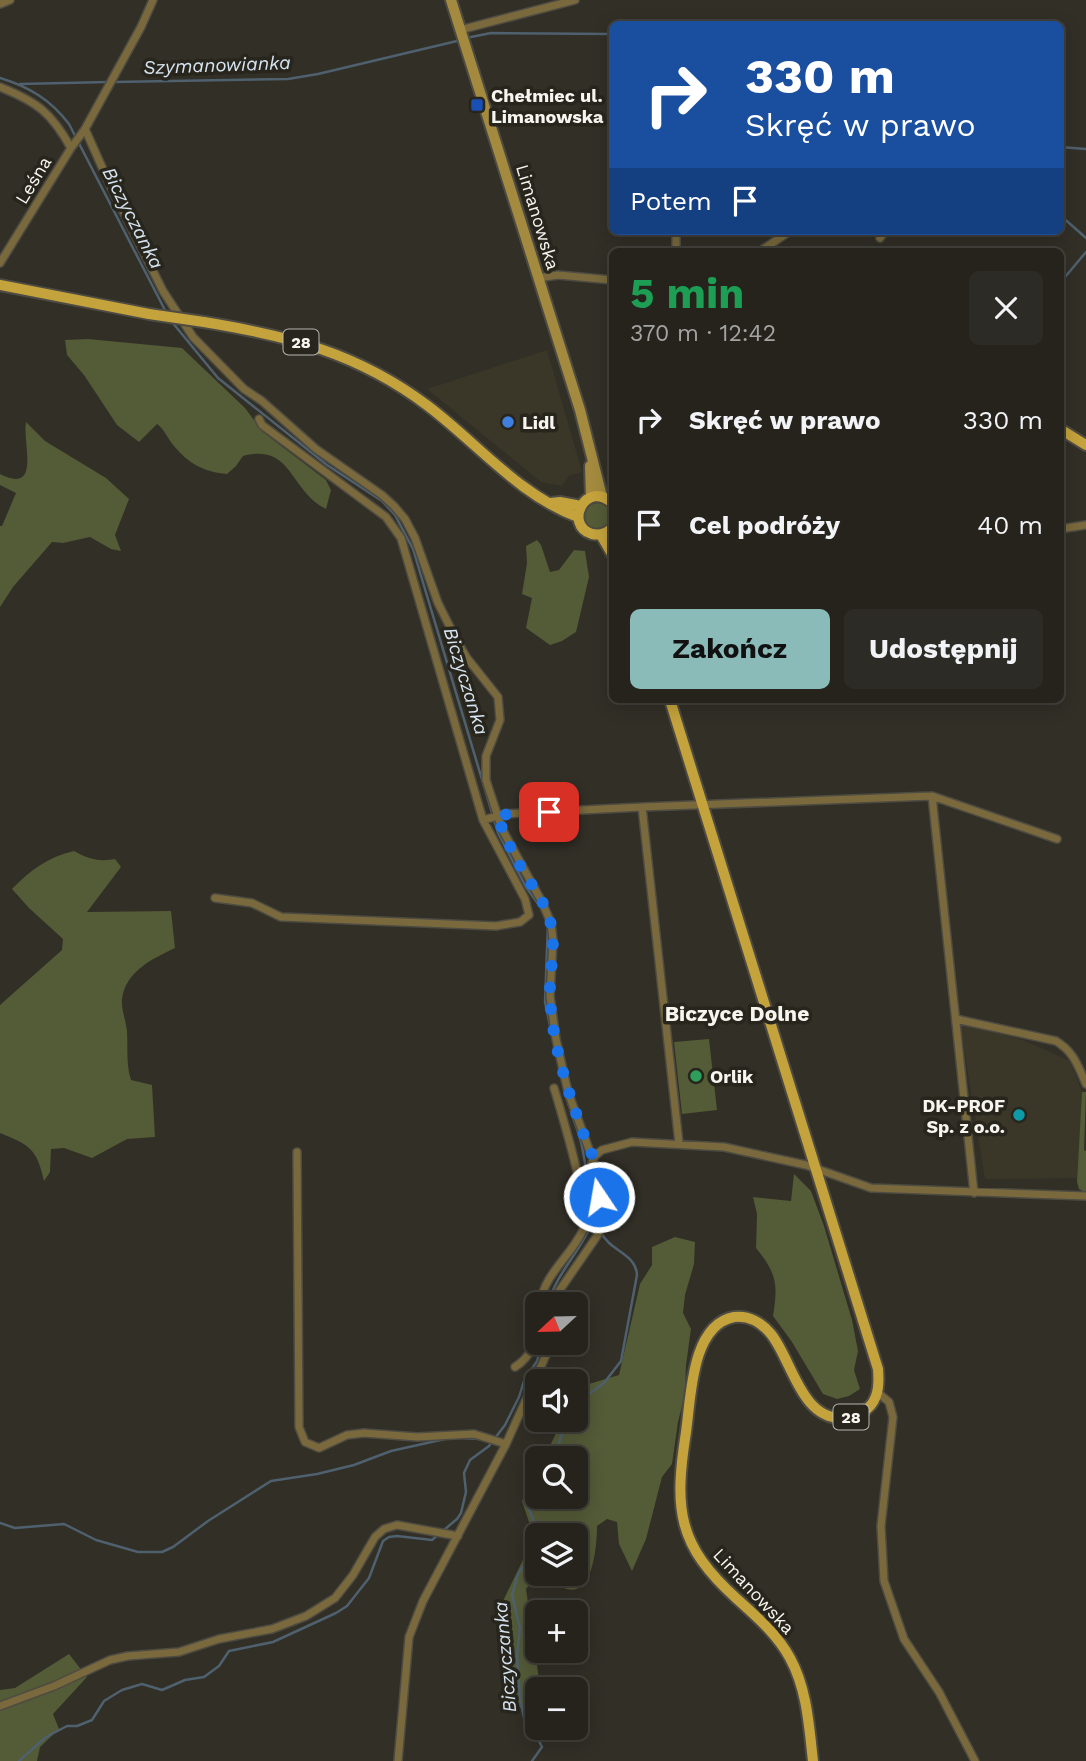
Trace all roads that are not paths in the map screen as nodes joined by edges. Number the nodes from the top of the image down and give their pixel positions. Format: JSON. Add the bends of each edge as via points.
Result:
{"nodes":[{"id":1,"x":10,"y":0,"type":"edge"},
{"id":2,"x":153,"y":0,"type":"edge"},
{"id":3,"x":451,"y":0,"type":"edge"},
{"id":4,"x":575,"y":0,"type":"edge"},
{"id":5,"x":0,"y":4,"type":"edge"},
{"id":6,"x":460,"y":30,"type":"junction"},
{"id":7,"x":0,"y":87,"type":"edge"},
{"id":8,"x":83,"y":131,"type":"junction"},
{"id":9,"x":71,"y":148,"type":"junction"},
{"id":10,"x":784,"y":235,"type":"edge"},
{"id":11,"x":765,"y":248,"type":"edge"},
{"id":12,"x":0,"y":263,"type":"edge"},
{"id":13,"x":538,"y":278,"type":"junction"},
{"id":14,"x":609,"y":280,"type":"edge"},
{"id":15,"x":3,"y":286,"type":"edge"},
{"id":16,"x":260,"y":419,"type":"dead end"},
{"id":17,"x":1064,"y":431,"type":"edge"},
{"id":18,"x":1086,"y":445,"type":"edge"},
{"id":19,"x":606,"y":500,"type":"edge"},
{"id":20,"x":580,"y":511,"type":"junction"},
{"id":21,"x":1086,"y":525,"type":"edge"},
{"id":22,"x":1064,"y":528,"type":"edge"},
{"id":23,"x":609,"y":531,"type":"edge"},
{"id":24,"x":671,"y":703,"type":"edge"},
{"id":25,"x":932,"y":796,"type":"junction"},
{"id":26,"x":702,"y":805,"type":"junction"},
{"id":27,"x":642,"y":807,"type":"junction"},
{"id":28,"x":497,"y":815,"type":"junction"},
{"id":29,"x":483,"y":820,"type":"junction"},
{"id":30,"x":1057,"y":839,"type":"dead end"},
{"id":31,"x":215,"y":898,"type":"dead end"},
{"id":32,"x":956,"y":1019,"type":"junction"},
{"id":33,"x":1086,"y":1084,"type":"edge"},
{"id":34,"x":554,"y":1088,"type":"dead end"},
{"id":35,"x":679,"y":1143,"type":"junction"},
{"id":36,"x":297,"y":1152,"type":"dead end"},
{"id":37,"x":585,"y":1155,"type":"junction"},
{"id":38,"x":816,"y":1168,"type":"junction"},
{"id":39,"x":974,"y":1193,"type":"junction"},
{"id":40,"x":1086,"y":1196,"type":"edge"},
{"id":41,"x":545,"y":1292,"type":"edge"},
{"id":42,"x":561,"y":1292,"type":"edge"},
{"id":43,"x":528,"y":1355,"type":"edge"},
{"id":44,"x":546,"y":1355,"type":"edge"},
{"id":45,"x":515,"y":1367,"type":"dead end"},
{"id":46,"x":877,"y":1392,"type":"junction"},
{"id":47,"x":506,"y":1444,"type":"junction"},
{"id":48,"x":458,"y":1536,"type":"junction"},
{"id":49,"x":0,"y":1706,"type":"edge"},
{"id":50,"x":398,"y":1761,"type":"edge"},
{"id":51,"x":813,"y":1761,"type":"edge"},
{"id":52,"x":975,"y":1761,"type":"edge"}],
"edges":[{"from":1,"to":5,"type":"street"},
{"from":2,"to":8,"type":"street","name":"Leśna"},
{"from":3,"to":6,"type":"main road","name":"Limanowska"},
{"from":4,"to":6,"type":"street"},
{"from":6,"to":13,"type":"main road","name":"Limanowska"},
{"from":7,"to":9,"type":"street","via":[[41,106]]},
{"from":8,"to":9,"type":"street","name":"Leśna"},
{"from":8,"to":28,"type":"street","via":[[163,291],[193,337],[244,389],[316,449],[382,495],[405,519],[452,632],[498,697],[500,720],[485,766]]},
{"from":9,"to":12,"type":"street","name":"Leśna"},
{"from":10,"to":11,"type":"street"},
{"from":13,"to":14,"type":"street"},
{"from":13,"to":19,"type":"main road","name":"Limanowska"},
{"from":15,"to":20,"type":"main road","number":"28","bridge":true,"via":[[313,345],[392,382],[427,405],[521,484],[551,503],[561,502]]},
{"from":16,"to":29,"type":"street","via":[[262,425],[386,517],[401,538]]},
{"from":17,"to":18,"type":"main road"},
{"from":19,"to":20,"type":"main road"},
{"from":20,"to":23,"type":"main road","via":[[587,532]]},
{"from":21,"to":22,"type":"street"},
{"from":24,"to":26,"type":"main road","number":"28"},
{"from":25,"to":26,"type":"street"},
{"from":25,"to":30,"type":"street"},
{"from":25,"to":32,"type":"street"},
{"from":26,"to":27,"type":"street"},
{"from":26,"to":38,"type":"main road","number":"28"},
{"from":27,"to":28,"type":"street"},
{"from":27,"to":35,"type":"street"},
{"from":28,"to":29,"type":"street"},
{"from":28,"to":37,"type":"street","via":[[551,923],[550,996],[556,1039]]},
{"from":29,"to":31,"type":"street","via":[[525,899],[529,915],[520,922],[496,926],[281,917],[252,903]]},
{"from":32,"to":33,"type":"street","via":[[1055,1041],[1074,1057]]},
{"from":32,"to":39,"type":"street"},
{"from":34,"to":37,"type":"street"},
{"from":35,"to":37,"type":"street","via":[[632,1142]]},
{"from":35,"to":38,"type":"street","via":[[724,1147]]},
{"from":36,"to":47,"type":"street","via":[[299,1427],[305,1443],[319,1448],[363,1433],[417,1437],[474,1434]]},
{"from":37,"to":41,"type":"street","via":[[585,1227]]},
{"from":37,"to":42,"type":"street","via":[[592,1162],[605,1218]]},
{"from":38,"to":39,"type":"street","via":[[865,1187]]},
{"from":38,"to":46,"type":"main road","number":"28","via":[[874,1354]]},
{"from":39,"to":40,"type":"street"},
{"from":43,"to":45,"type":"street"},
{"from":44,"to":47,"type":"street"},
{"from":46,"to":51,"type":"main road","name":"Limanowska","number":"28","via":[[871,1405],[858,1415],[842,1418],[822,1413],[807,1397],[769,1332],[754,1320],[738,1317],[711,1330],[697,1361],[680,1485],[685,1531],[708,1572],[771,1632],[789,1656],[804,1695]]},
{"from":46,"to":52,"type":"street","via":[[889,1402],[893,1417],[881,1526],[884,1581],[904,1639],[939,1692]]},
{"from":47,"to":48,"type":"street"},
{"from":48,"to":49,"type":"street","via":[[397,1525],[384,1529],[335,1598],[290,1623],[180,1652],[110,1660]]},
{"from":48,"to":50,"type":"street","via":[[409,1637]]}]}
